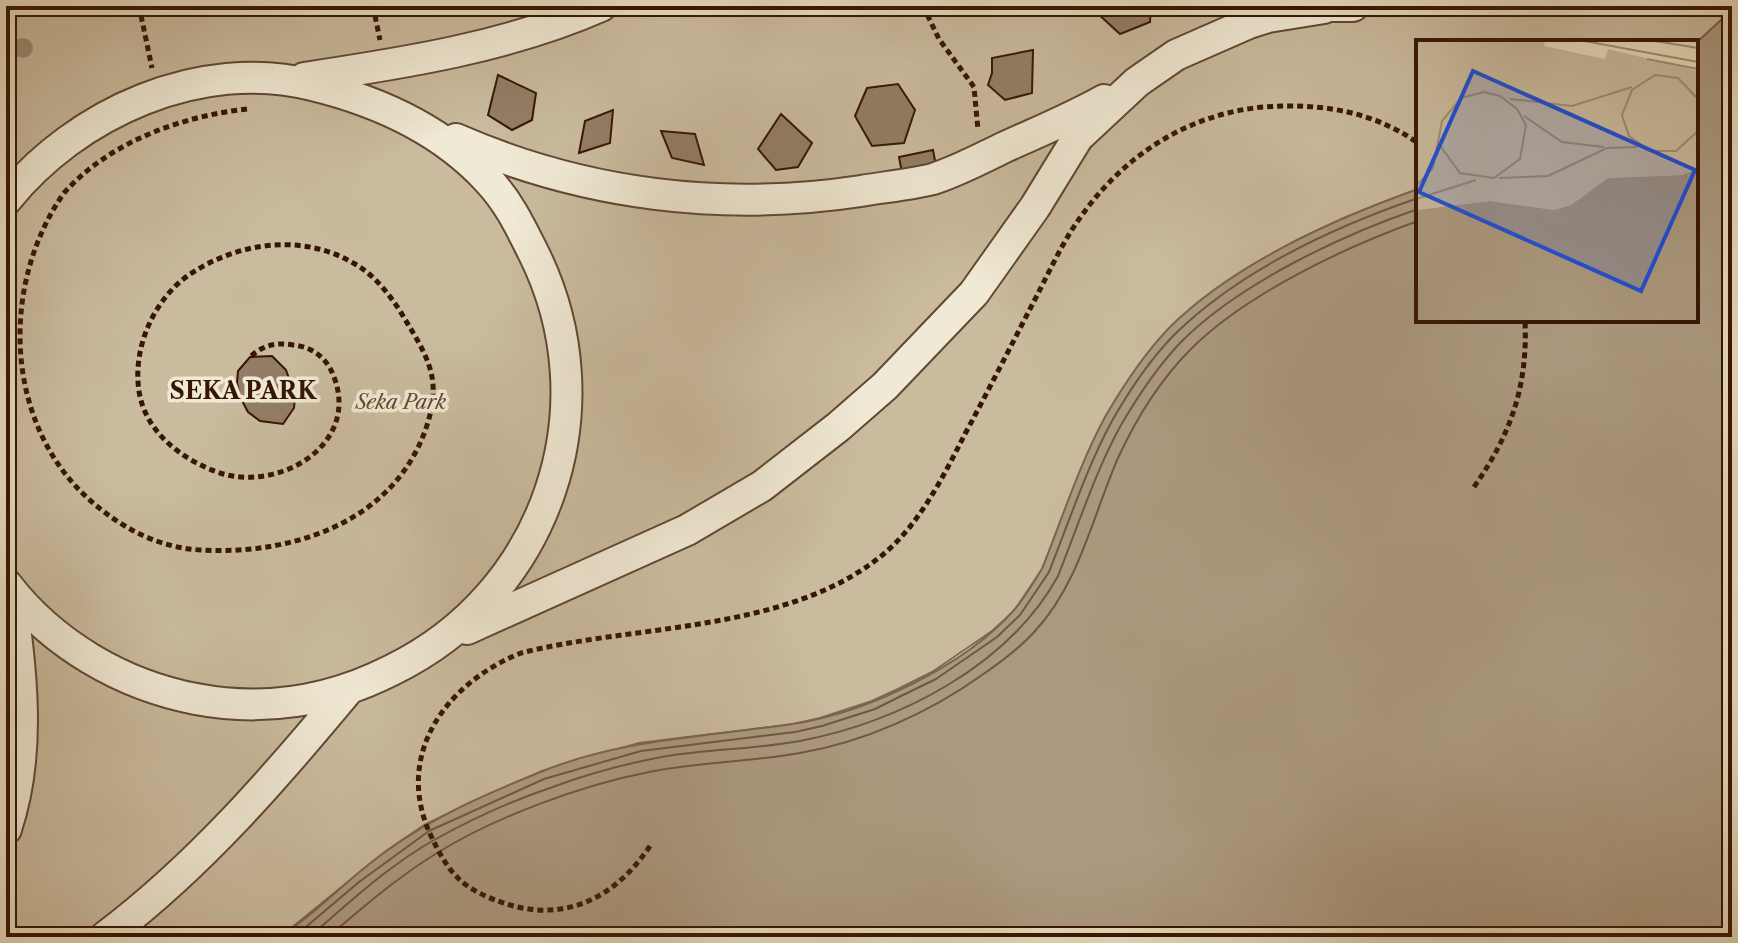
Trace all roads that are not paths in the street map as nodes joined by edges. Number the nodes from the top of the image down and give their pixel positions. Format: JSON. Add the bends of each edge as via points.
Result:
{"nodes":[{"id":1,"x":601,"y":6,"type":"edge"},
{"id":2,"x":1331,"y":7,"type":"edge"},
{"id":3,"x":290,"y":80,"type":"junction"},
{"id":4,"x":1137,"y":82,"type":"junction"},
{"id":5,"x":398,"y":114,"type":"junction"},
{"id":6,"x":6,"y":200,"type":"edge"},
{"id":7,"x":8,"y":587,"type":"edge"},
{"id":8,"x":446,"y":638,"type":"junction"},
{"id":9,"x":348,"y":690,"type":"junction"},
{"id":10,"x":6,"y":829,"type":"edge"},
{"id":11,"x":105,"y":937,"type":"edge"}],
"edges":[{"from":1,"to":3,"type":"street","via":[[481,45]]},
{"from":2,"to":4,"type":"street","via":[[1249,23],[1176,55]]},
{"from":3,"to":5,"type":"street","via":[[351,95]]},
{"from":3,"to":6,"type":"street","via":[[218,81],[130,104],[79,134],[28,174]]},
{"from":4,"to":5,"type":"street","via":[[978,160],[919,182],[787,200],[690,199],[572,180],[504,159]]},
{"from":4,"to":8,"type":"street","via":[[1078,137],[974,293],[838,427],[762,486],[687,530]]},
{"from":5,"to":8,"type":"street","via":[[444,140],[502,195],[555,304],[567,374],[564,432],[543,515],[507,576]]},
{"from":7,"to":9,"type":"street","via":[[38,620],[95,662],[182,697],[242,705],[286,703]]},
{"from":7,"to":10,"type":"street","via":[[23,716]]},
{"from":8,"to":9,"type":"street"},
{"from":9,"to":11,"type":"street","via":[[220,835]]}]}
